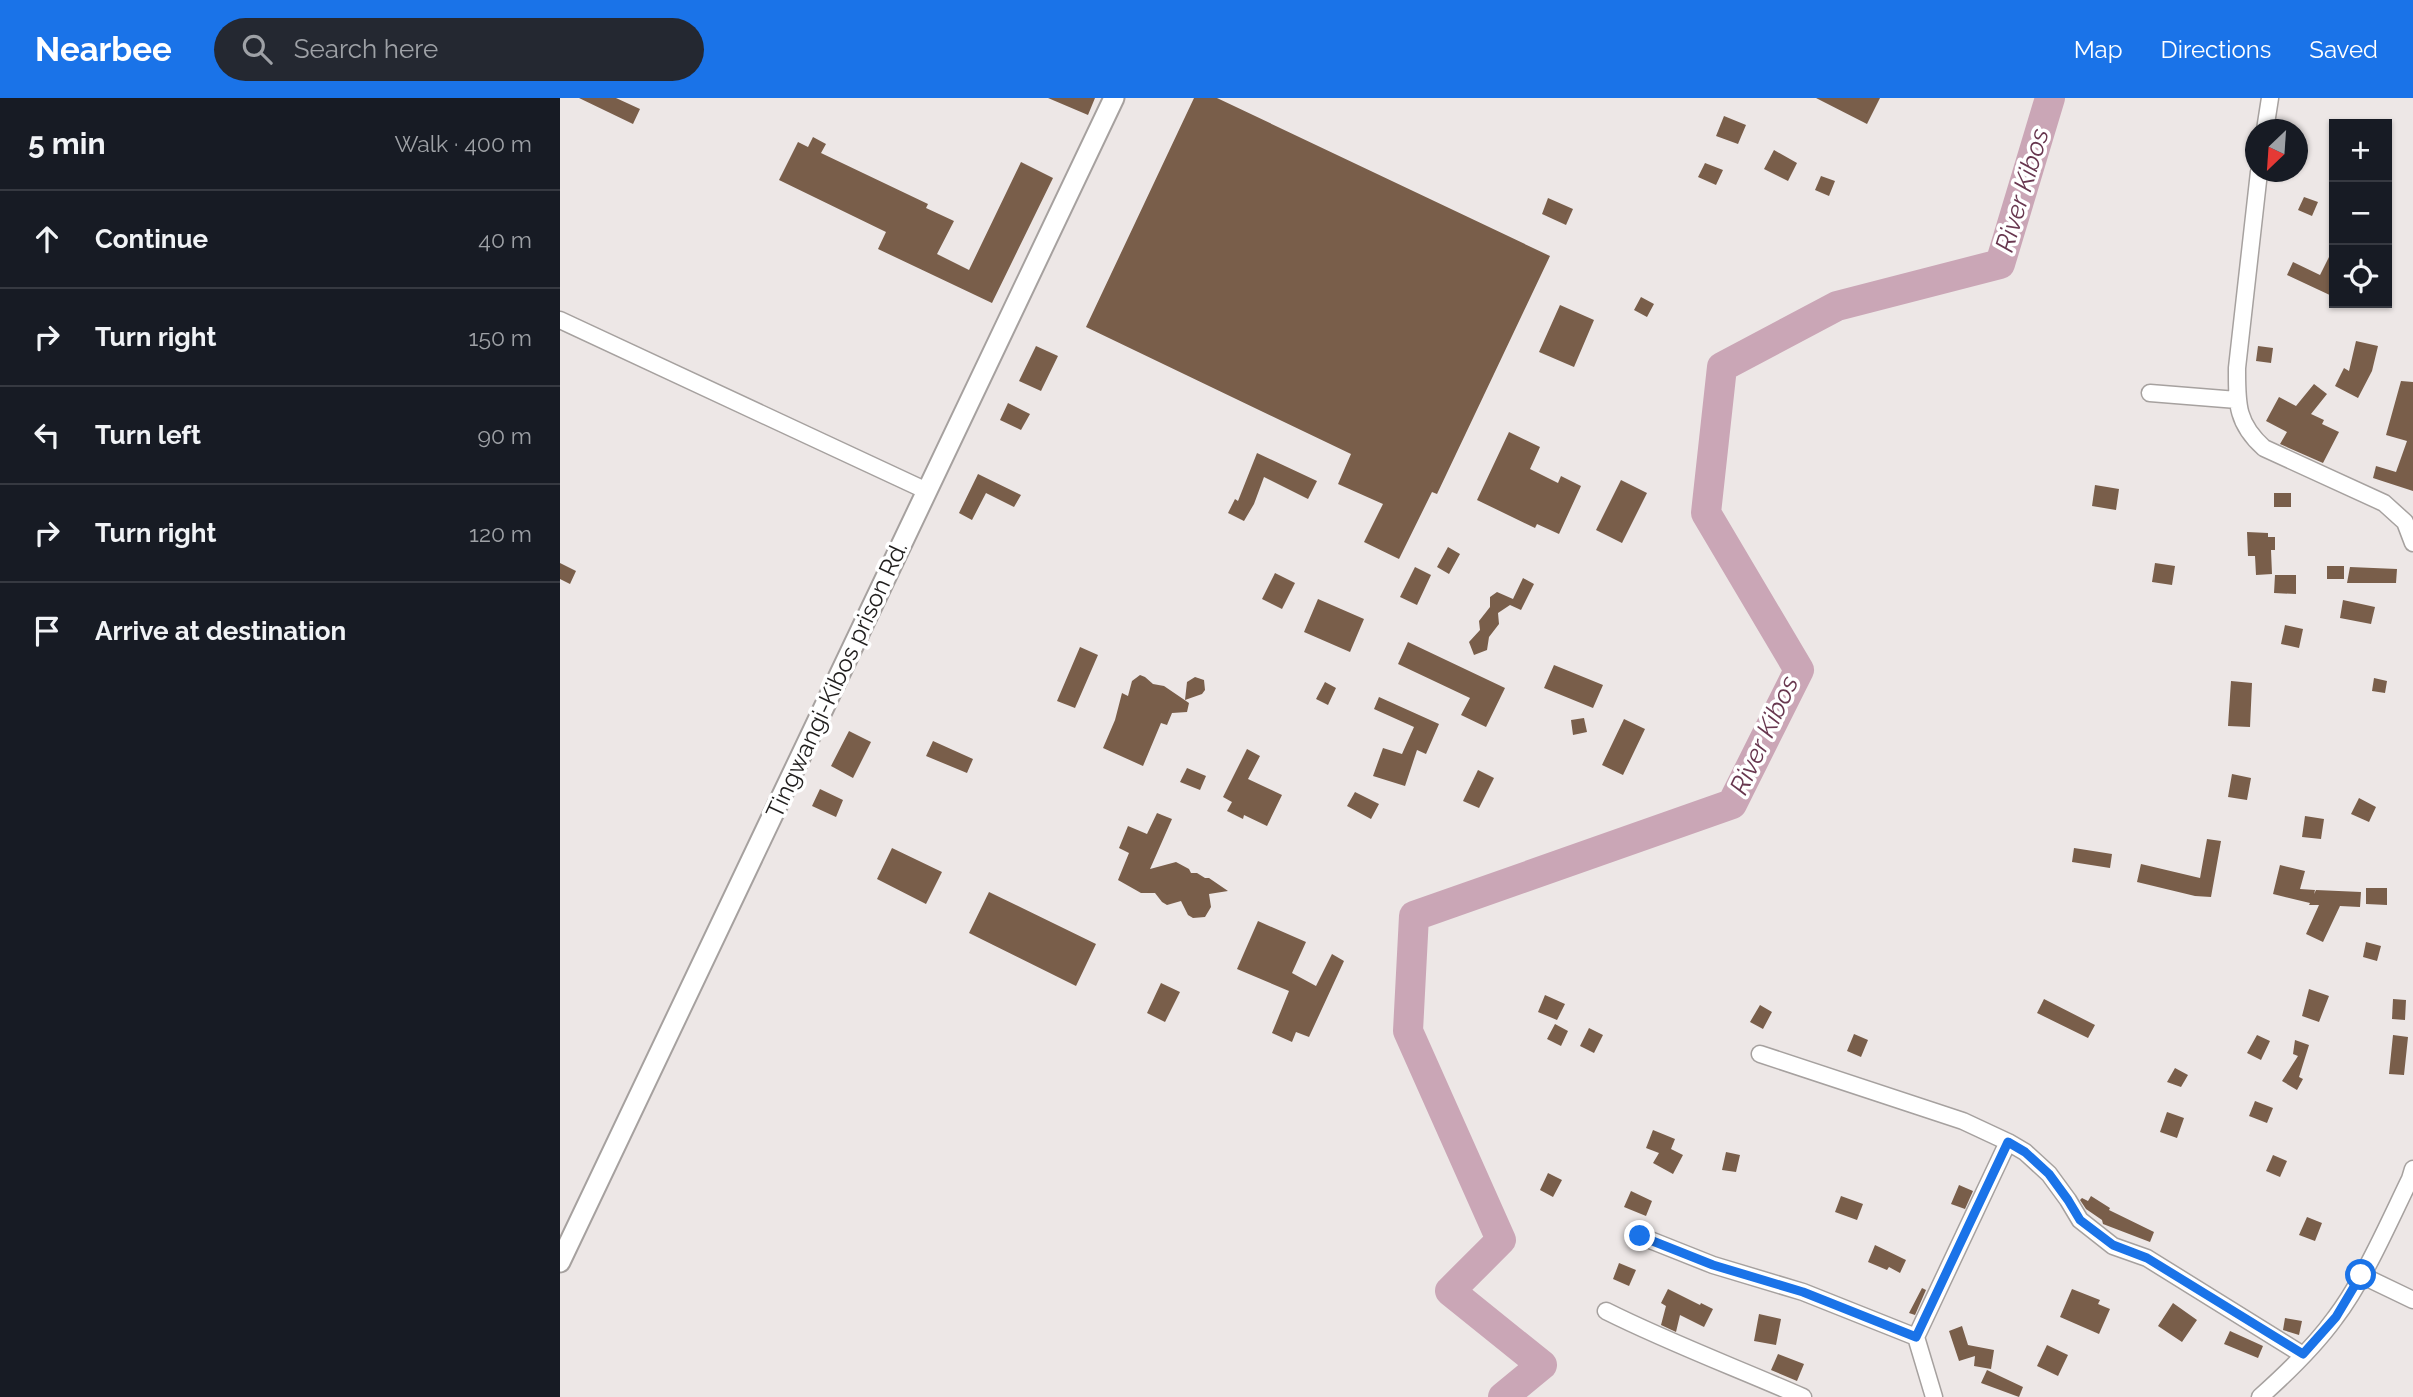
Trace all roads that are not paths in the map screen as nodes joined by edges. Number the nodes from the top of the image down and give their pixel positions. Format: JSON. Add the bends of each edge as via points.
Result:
{"nodes":[{"id":1,"x":1114,"y":98,"type":"edge"},
{"id":2,"x":2270,"y":98,"type":"edge"},
{"id":3,"x":2267,"y":119,"type":"edge"},
{"id":4,"x":2258,"y":182,"type":"edge"},
{"id":5,"x":560,"y":320,"type":"edge"},
{"id":6,"x":2150,"y":393,"type":"dead end"},
{"id":7,"x":2237,"y":400,"type":"junction"},
{"id":8,"x":926,"y":491,"type":"junction"},
{"id":9,"x":2409,"y":520,"type":"edge"},
{"id":10,"x":2413,"y":543,"type":"edge"},
{"id":11,"x":1760,"y":1054,"type":"dead end"},
{"id":12,"x":2008,"y":1142,"type":"junction"},
{"id":13,"x":2413,"y":1169,"type":"edge"},
{"id":14,"x":1640,"y":1236,"type":"dead end"},
{"id":15,"x":560,"y":1262,"type":"edge"},
{"id":16,"x":2361,"y":1275,"type":"junction"},
{"id":17,"x":2413,"y":1300,"type":"edge"},
{"id":18,"x":1606,"y":1311,"type":"dead end"},
{"id":19,"x":1916,"y":1337,"type":"junction"},
{"id":20,"x":2303,"y":1354,"type":"junction"},
{"id":21,"x":1802,"y":1397,"type":"edge"},
{"id":22,"x":1934,"y":1397,"type":"edge"},
{"id":23,"x":2260,"y":1397,"type":"edge"}],
"edges":[{"from":1,"to":8,"type":"street","name":"Tingwangi-Kibos prison Rd."},
{"from":2,"to":3,"type":"street"},
{"from":4,"to":7,"type":"street"},
{"from":5,"to":8,"type":"street"},
{"from":6,"to":7,"type":"street"},
{"from":7,"to":9,"type":"street","via":[[2250,436],[2264,447],[2368,494]]},
{"from":8,"to":15,"type":"street","name":"Tingwangi-Kibos prison Rd."},
{"from":9,"to":10,"type":"street"},
{"from":11,"to":12,"type":"street","via":[[1963,1121]]},
{"from":12,"to":19,"type":"street"},
{"from":12,"to":20,"type":"street","via":[[2049,1174],[2080,1220],[2113,1245],[2147,1258]]},
{"from":13,"to":16,"type":"street"},
{"from":14,"to":19,"type":"street"},
{"from":16,"to":17,"type":"street"},
{"from":16,"to":20,"type":"street","via":[[2336,1317]]},
{"from":18,"to":21,"type":"street"},
{"from":19,"to":22,"type":"street"},
{"from":20,"to":23,"type":"street"}]}
